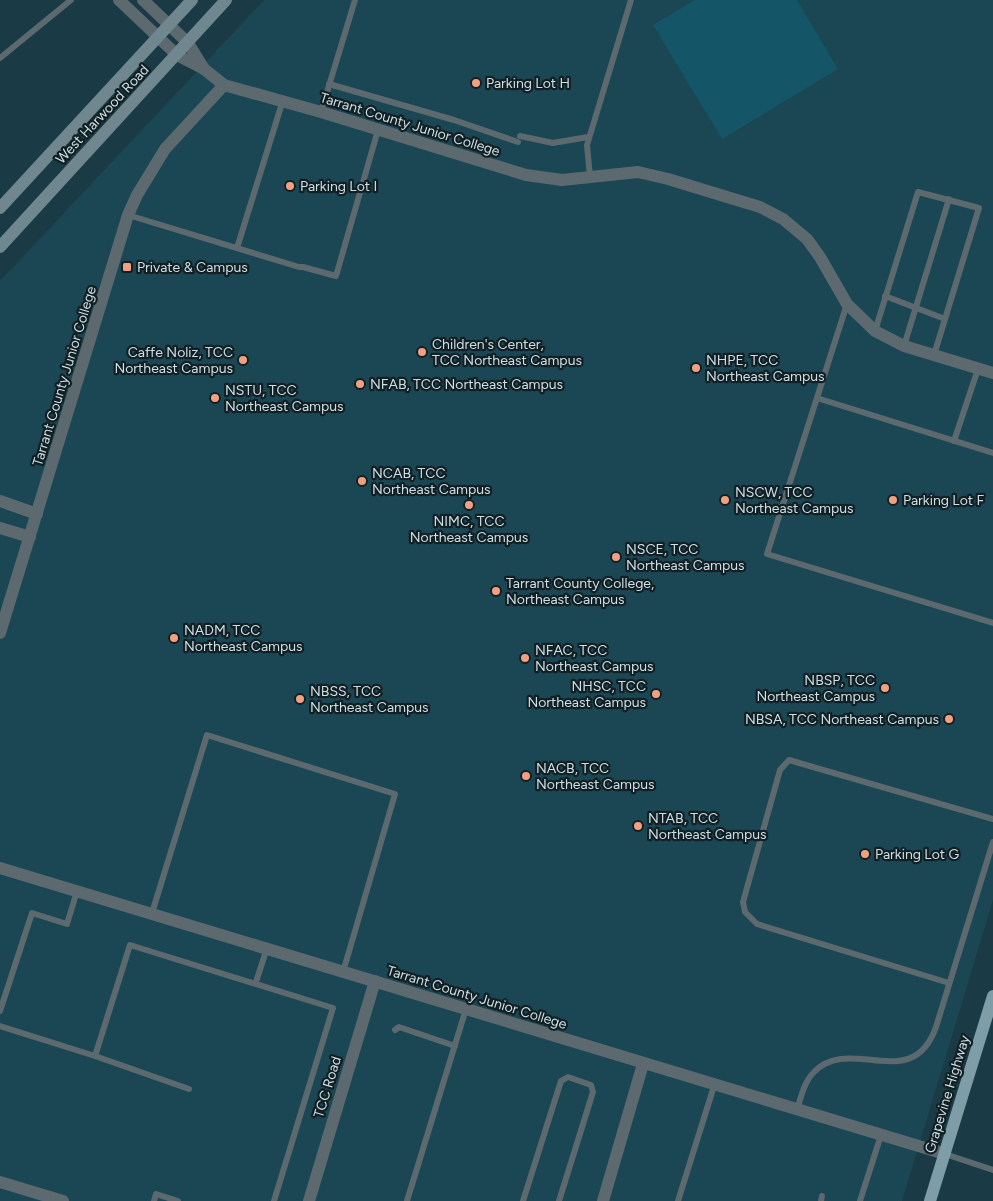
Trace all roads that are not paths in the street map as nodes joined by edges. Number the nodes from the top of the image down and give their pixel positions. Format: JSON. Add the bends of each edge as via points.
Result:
{"nodes":[{"id":1,"x":71,"y":0,"type":"edge"},
{"id":2,"x":120,"y":0,"type":"edge"},
{"id":3,"x":143,"y":0,"type":"edge"},
{"id":4,"x":192,"y":0,"type":"edge"},
{"id":5,"x":226,"y":0,"type":"edge"},
{"id":6,"x":355,"y":0,"type":"edge"},
{"id":7,"x":631,"y":0,"type":"edge"},
{"id":8,"x":169,"y":25,"type":"junction"},
{"id":9,"x":158,"y":38,"type":"junction"},
{"id":10,"x":188,"y":43,"type":"junction"},
{"id":11,"x":177,"y":55,"type":"junction"},
{"id":12,"x":0,"y":58,"type":"edge"},
{"id":13,"x":204,"y":69,"type":"junction"},
{"id":14,"x":329,"y":84,"type":"junction"},
{"id":15,"x":224,"y":85,"type":"junction"},
{"id":16,"x":283,"y":100,"type":"junction"},
{"id":17,"x":321,"y":112,"type":"junction"},
{"id":18,"x":378,"y":130,"type":"junction"},
{"id":19,"x":588,"y":137,"type":"junction"},
{"id":20,"x":590,"y":177,"type":"junction"},
{"id":21,"x":949,"y":199,"type":"junction"},
{"id":22,"x":0,"y":208,"type":"edge"},
{"id":23,"x":128,"y":215,"type":"junction"},
{"id":24,"x":0,"y":248,"type":"edge"},
{"id":25,"x":237,"y":248,"type":"junction"},
{"id":26,"x":886,"y":296,"type":"junction"},
{"id":27,"x":847,"y":304,"type":"junction"},
{"id":28,"x":916,"y":309,"type":"junction"},
{"id":29,"x":945,"y":319,"type":"junction"},
{"id":30,"x":875,"y":331,"type":"junction"},
{"id":31,"x":904,"y":346,"type":"junction"},
{"id":32,"x":934,"y":355,"type":"junction"},
{"id":33,"x":978,"y":369,"type":"junction"},
{"id":34,"x":993,"y":373,"type":"edge"},
{"id":35,"x":817,"y":398,"type":"junction"},
{"id":36,"x":954,"y":442,"type":"junction"},
{"id":37,"x":993,"y":453,"type":"edge"},
{"id":38,"x":0,"y":501,"type":"edge"},
{"id":39,"x":37,"y":514,"type":"junction"},
{"id":40,"x":0,"y":528,"type":"edge"},
{"id":41,"x":30,"y":537,"type":"junction"},
{"id":42,"x":993,"y":623,"type":"edge"},
{"id":43,"x":0,"y":633,"type":"edge"},
{"id":44,"x":993,"y":819,"type":"edge"},
{"id":45,"x":993,"y":842,"type":"edge"},
{"id":46,"x":0,"y":868,"type":"edge"},
{"id":47,"x":77,"y":890,"type":"junction"},
{"id":48,"x":152,"y":913,"type":"junction"},
{"id":49,"x":267,"y":948,"type":"junction"},
{"id":50,"x":343,"y":972,"type":"junction"},
{"id":51,"x":375,"y":981,"type":"junction"},
{"id":52,"x":256,"y":982,"type":"junction"},
{"id":53,"x":949,"y":983,"type":"junction"},
{"id":54,"x":993,"y":996,"type":"edge"},
{"id":55,"x":466,"y":1010,"type":"junction"},
{"id":56,"x":0,"y":1011,"type":"edge"},
{"id":57,"x":0,"y":1026,"type":"edge"},
{"id":58,"x":395,"y":1030,"type":"dead end"},
{"id":59,"x":455,"y":1046,"type":"junction"},
{"id":60,"x":95,"y":1056,"type":"junction"},
{"id":61,"x":643,"y":1064,"type":"junction"},
{"id":62,"x":714,"y":1086,"type":"junction"},
{"id":63,"x":189,"y":1090,"type":"dead end"},
{"id":64,"x":797,"y":1110,"type":"junction"},
{"id":65,"x":881,"y":1135,"type":"junction"},
{"id":66,"x":945,"y":1154,"type":"junction"},
{"id":67,"x":993,"y":1170,"type":"edge"},
{"id":68,"x":0,"y":1182,"type":"edge"},
{"id":69,"x":62,"y":1201,"type":"edge"},
{"id":70,"x":154,"y":1201,"type":"edge"},
{"id":71,"x":178,"y":1201,"type":"edge"},
{"id":72,"x":274,"y":1201,"type":"edge"},
{"id":73,"x":309,"y":1201,"type":"edge"},
{"id":74,"x":407,"y":1201,"type":"edge"},
{"id":75,"x":523,"y":1201,"type":"edge"},
{"id":76,"x":560,"y":1201,"type":"edge"},
{"id":77,"x":603,"y":1201,"type":"edge"},
{"id":78,"x":678,"y":1201,"type":"edge"},
{"id":79,"x":860,"y":1201,"type":"edge"},
{"id":80,"x":930,"y":1201,"type":"edge"}],
"edges":[{"from":1,"to":12,"type":"lane"},
{"from":2,"to":9,"type":"street"},
{"from":3,"to":8,"type":"street"},
{"from":4,"to":8,"type":"main road","name":"West Harwood Road"},
{"from":5,"to":10,"type":"main road","name":"West Harwood Road"},
{"from":6,"to":14,"type":"lane"},
{"from":7,"to":19,"type":"lane"},
{"from":8,"to":9,"type":"main road","name":"West Harwood Road"},
{"from":8,"to":10,"type":"street"},
{"from":9,"to":11,"type":"street"},
{"from":9,"to":22,"type":"main road","name":"West Harwood Road"},
{"from":10,"to":11,"type":"main road","name":"West Harwood Road"},
{"from":10,"to":13,"type":"street"},
{"from":11,"to":13,"type":"street"},
{"from":11,"to":24,"type":"main road","name":"West Harwood Road"},
{"from":13,"to":15,"type":"street"},
{"from":14,"to":17,"type":"lane"},
{"from":14,"to":19,"type":"lane","via":[[519,139],[553,143]]},
{"from":15,"to":16,"type":"street","name":"Tarrant County Junior College"},
{"from":15,"to":23,"type":"street","name":"Tarrant County Junior College","via":[[165,149]]},
{"from":16,"to":17,"type":"street","name":"Tarrant County Junior College"},
{"from":16,"to":25,"type":"lane"},
{"from":17,"to":18,"type":"street","name":"Tarrant County Junior College"},
{"from":18,"to":20,"type":"street","name":"Tarrant County Junior College","via":[[532,177],[562,180]]},
{"from":18,"to":25,"type":"lane","via":[[336,276]]},
{"from":19,"to":20,"type":"lane","via":[[586,149]]},
{"from":20,"to":27,"type":"street","name":"Tarrant County Junior College","via":[[638,172],[650,174],[771,212],[794,227],[814,247]]},
{"from":21,"to":26,"type":"lane","via":[[918,192]]},
{"from":21,"to":28,"type":"lane"},
{"from":21,"to":29,"type":"lane","via":[[979,208]]},
{"from":23,"to":25,"type":"lane"},
{"from":23,"to":39,"type":"street","name":"Tarrant County Junior College"},
{"from":26,"to":28,"type":"lane"},
{"from":26,"to":30,"type":"lane"},
{"from":27,"to":30,"type":"street","name":"Tarrant County Junior College"},
{"from":27,"to":35,"type":"lane"},
{"from":28,"to":29,"type":"lane"},
{"from":28,"to":31,"type":"lane"},
{"from":29,"to":32,"type":"lane"},
{"from":30,"to":31,"type":"street","name":"Tarrant County Junior College"},
{"from":31,"to":32,"type":"street","name":"Tarrant County Junior College"},
{"from":32,"to":33,"type":"street","name":"Tarrant County Junior College"},
{"from":33,"to":34,"type":"street","name":"Tarrant County Junior College"},
{"from":33,"to":36,"type":"lane"},
{"from":35,"to":36,"type":"lane"},
{"from":35,"to":42,"type":"lane","via":[[767,554]]},
{"from":36,"to":37,"type":"lane"},
{"from":38,"to":39,"type":"street"},
{"from":39,"to":41,"type":"street","name":"Tarrant County Junior College"},
{"from":40,"to":41,"type":"street"},
{"from":41,"to":43,"type":"street","name":"Tarrant County Junior College"},
{"from":44,"to":53,"type":"lane","via":[[790,760],[780,770],[743,902],[745,912],[757,924]]},
{"from":45,"to":53,"type":"lane"},
{"from":46,"to":47,"type":"street","name":"Tarrant County Junior College"},
{"from":47,"to":48,"type":"street","name":"Tarrant County Junior College"},
{"from":47,"to":56,"type":"lane","via":[[67,924],[32,913]]},
{"from":48,"to":49,"type":"street","name":"Tarrant County Junior College"},
{"from":48,"to":50,"type":"lane","via":[[207,735],[395,794]]},
{"from":49,"to":50,"type":"street","name":"Tarrant County Junior College"},
{"from":49,"to":52,"type":"lane"},
{"from":50,"to":51,"type":"street","name":"Tarrant County Junior College"},
{"from":51,"to":55,"type":"street","name":"Tarrant County Junior College"},
{"from":51,"to":73,"type":"street","name":"TCC Road"},
{"from":52,"to":60,"type":"lane","via":[[130,945]]},
{"from":52,"to":72,"type":"lane","via":[[333,1008]]},
{"from":53,"to":64,"type":"lane","via":[[932,1037],[920,1053],[900,1062],[844,1059],[823,1065],[807,1082]]},
{"from":54,"to":66,"type":"main road","name":"Grapevine Highway"},
{"from":55,"to":59,"type":"lane"},
{"from":55,"to":61,"type":"street","name":"Tarrant County Junior College"},
{"from":57,"to":60,"type":"lane"},
{"from":58,"to":59,"type":"lane","via":[[399,1027]]},
{"from":59,"to":74,"type":"lane"},
{"from":60,"to":63,"type":"lane"},
{"from":61,"to":62,"type":"street","name":"Tarrant County Junior College"},
{"from":61,"to":77,"type":"street"},
{"from":62,"to":64,"type":"street","name":"Tarrant County Junior College"},
{"from":62,"to":78,"type":"lane"},
{"from":64,"to":65,"type":"street","name":"Tarrant County Junior College"},
{"from":65,"to":66,"type":"street","name":"Tarrant County Junior College"},
{"from":65,"to":79,"type":"lane"},
{"from":66,"to":67,"type":"lane"},
{"from":66,"to":80,"type":"main road","name":"Grapevine Highway"},
{"from":68,"to":69,"type":"street"},
{"from":70,"to":71,"type":"lane","via":[[156,1194]]},
{"from":75,"to":76,"type":"lane","via":[[561,1081],[568,1077],[591,1085],[593,1092]]}]}
